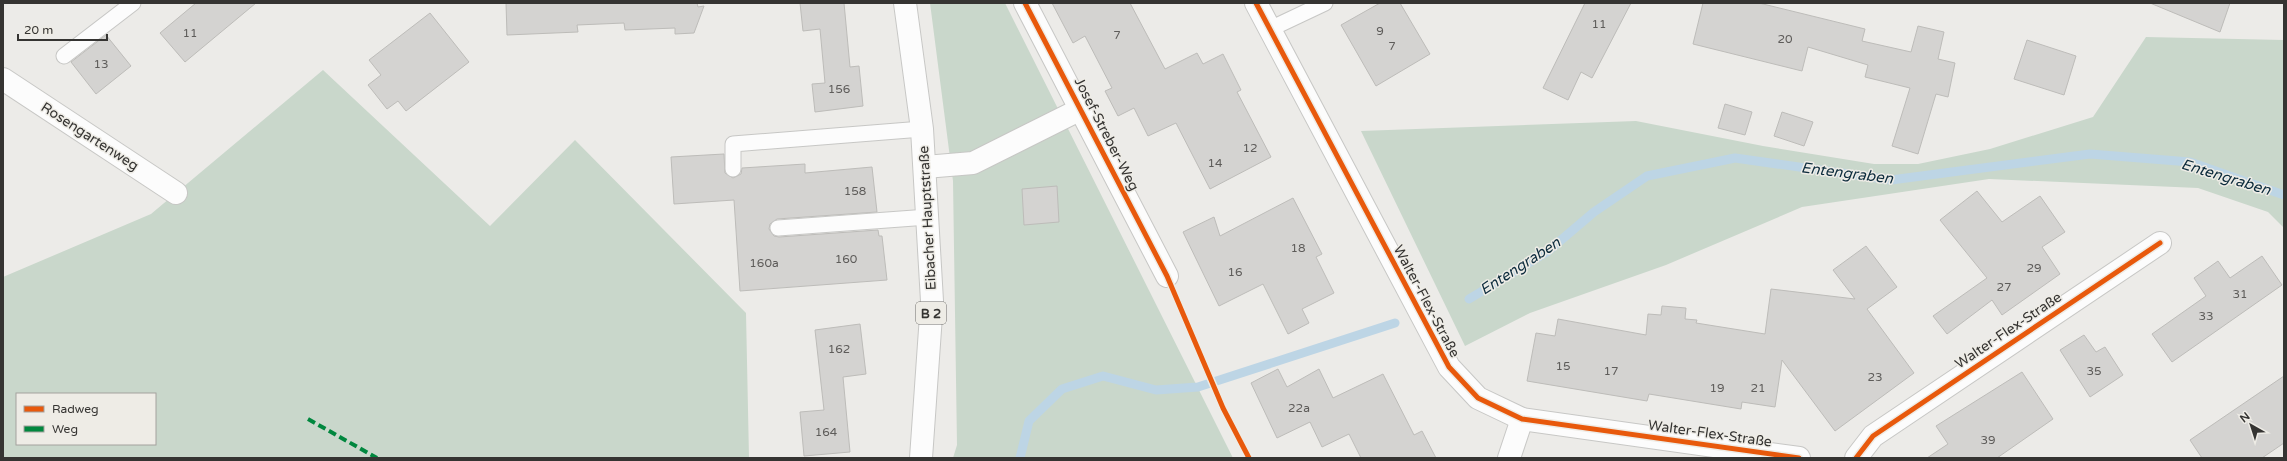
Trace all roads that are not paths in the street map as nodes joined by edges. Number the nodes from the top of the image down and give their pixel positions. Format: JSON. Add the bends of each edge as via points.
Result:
{"nodes":[{"id":1,"x":133,"y":3,"type":"edge"},
{"id":2,"x":905,"y":3,"type":"edge"},
{"id":3,"x":1025,"y":3,"type":"edge"},
{"id":4,"x":1256,"y":3,"type":"edge"},
{"id":5,"x":1325,"y":3,"type":"edge"},
{"id":6,"x":1270,"y":29,"type":"junction"},
{"id":7,"x":64,"y":56,"type":"dead end"},
{"id":8,"x":3,"y":79,"type":"edge"},
{"id":9,"x":1081,"y":109,"type":"junction"},
{"id":10,"x":922,"y":129,"type":"junction"},
{"id":11,"x":925,"y":167,"type":"junction"},
{"id":12,"x":733,"y":169,"type":"dead end"},
{"id":13,"x":176,"y":193,"type":"dead end"},
{"id":14,"x":928,"y":217,"type":"junction"},
{"id":15,"x":778,"y":228,"type":"dead end"},
{"id":16,"x":2160,"y":243,"type":"dead end"},
{"id":17,"x":1166,"y":276,"type":"dead end"},
{"id":18,"x":1522,"y":419,"type":"junction"},
{"id":19,"x":921,"y":458,"type":"edge"},
{"id":20,"x":1509,"y":458,"type":"edge"},
{"id":21,"x":1798,"y":458,"type":"edge"},
{"id":22,"x":1856,"y":458,"type":"edge"}],
"edges":[{"from":1,"to":7,"type":"lane"},
{"from":2,"to":10,"type":"street","name":"Eibacher Hauptstraße","number":"B 2"},
{"from":3,"to":9,"type":"street","name":"Josef-Streber-Weg"},
{"from":4,"to":6,"type":"street","name":"Walter-Flex-Straße"},
{"from":5,"to":6,"type":"lane"},
{"from":6,"to":18,"type":"street","name":"Walter-Flex-Straße","via":[[1449,367],[1478,398]]},
{"from":8,"to":13,"type":"street","name":"Rosengartenweg"},
{"from":9,"to":11,"type":"street","via":[[972,163]]},
{"from":9,"to":17,"type":"street","name":"Josef-Streber-Weg"},
{"from":10,"to":11,"type":"street","name":"Eibacher Hauptstraße","number":"B 2"},
{"from":10,"to":12,"type":"lane","via":[[733,144]]},
{"from":11,"to":14,"type":"street","name":"Eibacher Hauptstraße","number":"B 2"},
{"from":14,"to":15,"type":"lane"},
{"from":14,"to":19,"type":"street","name":"Eibacher Hauptstraße","number":"B 2","via":[[932,302]]},
{"from":16,"to":22,"type":"street","name":"Walter-Flex-Straße","via":[[1873,436]]},
{"from":18,"to":20,"type":"street"},
{"from":18,"to":21,"type":"street","name":"Walter-Flex-Straße"}]}
